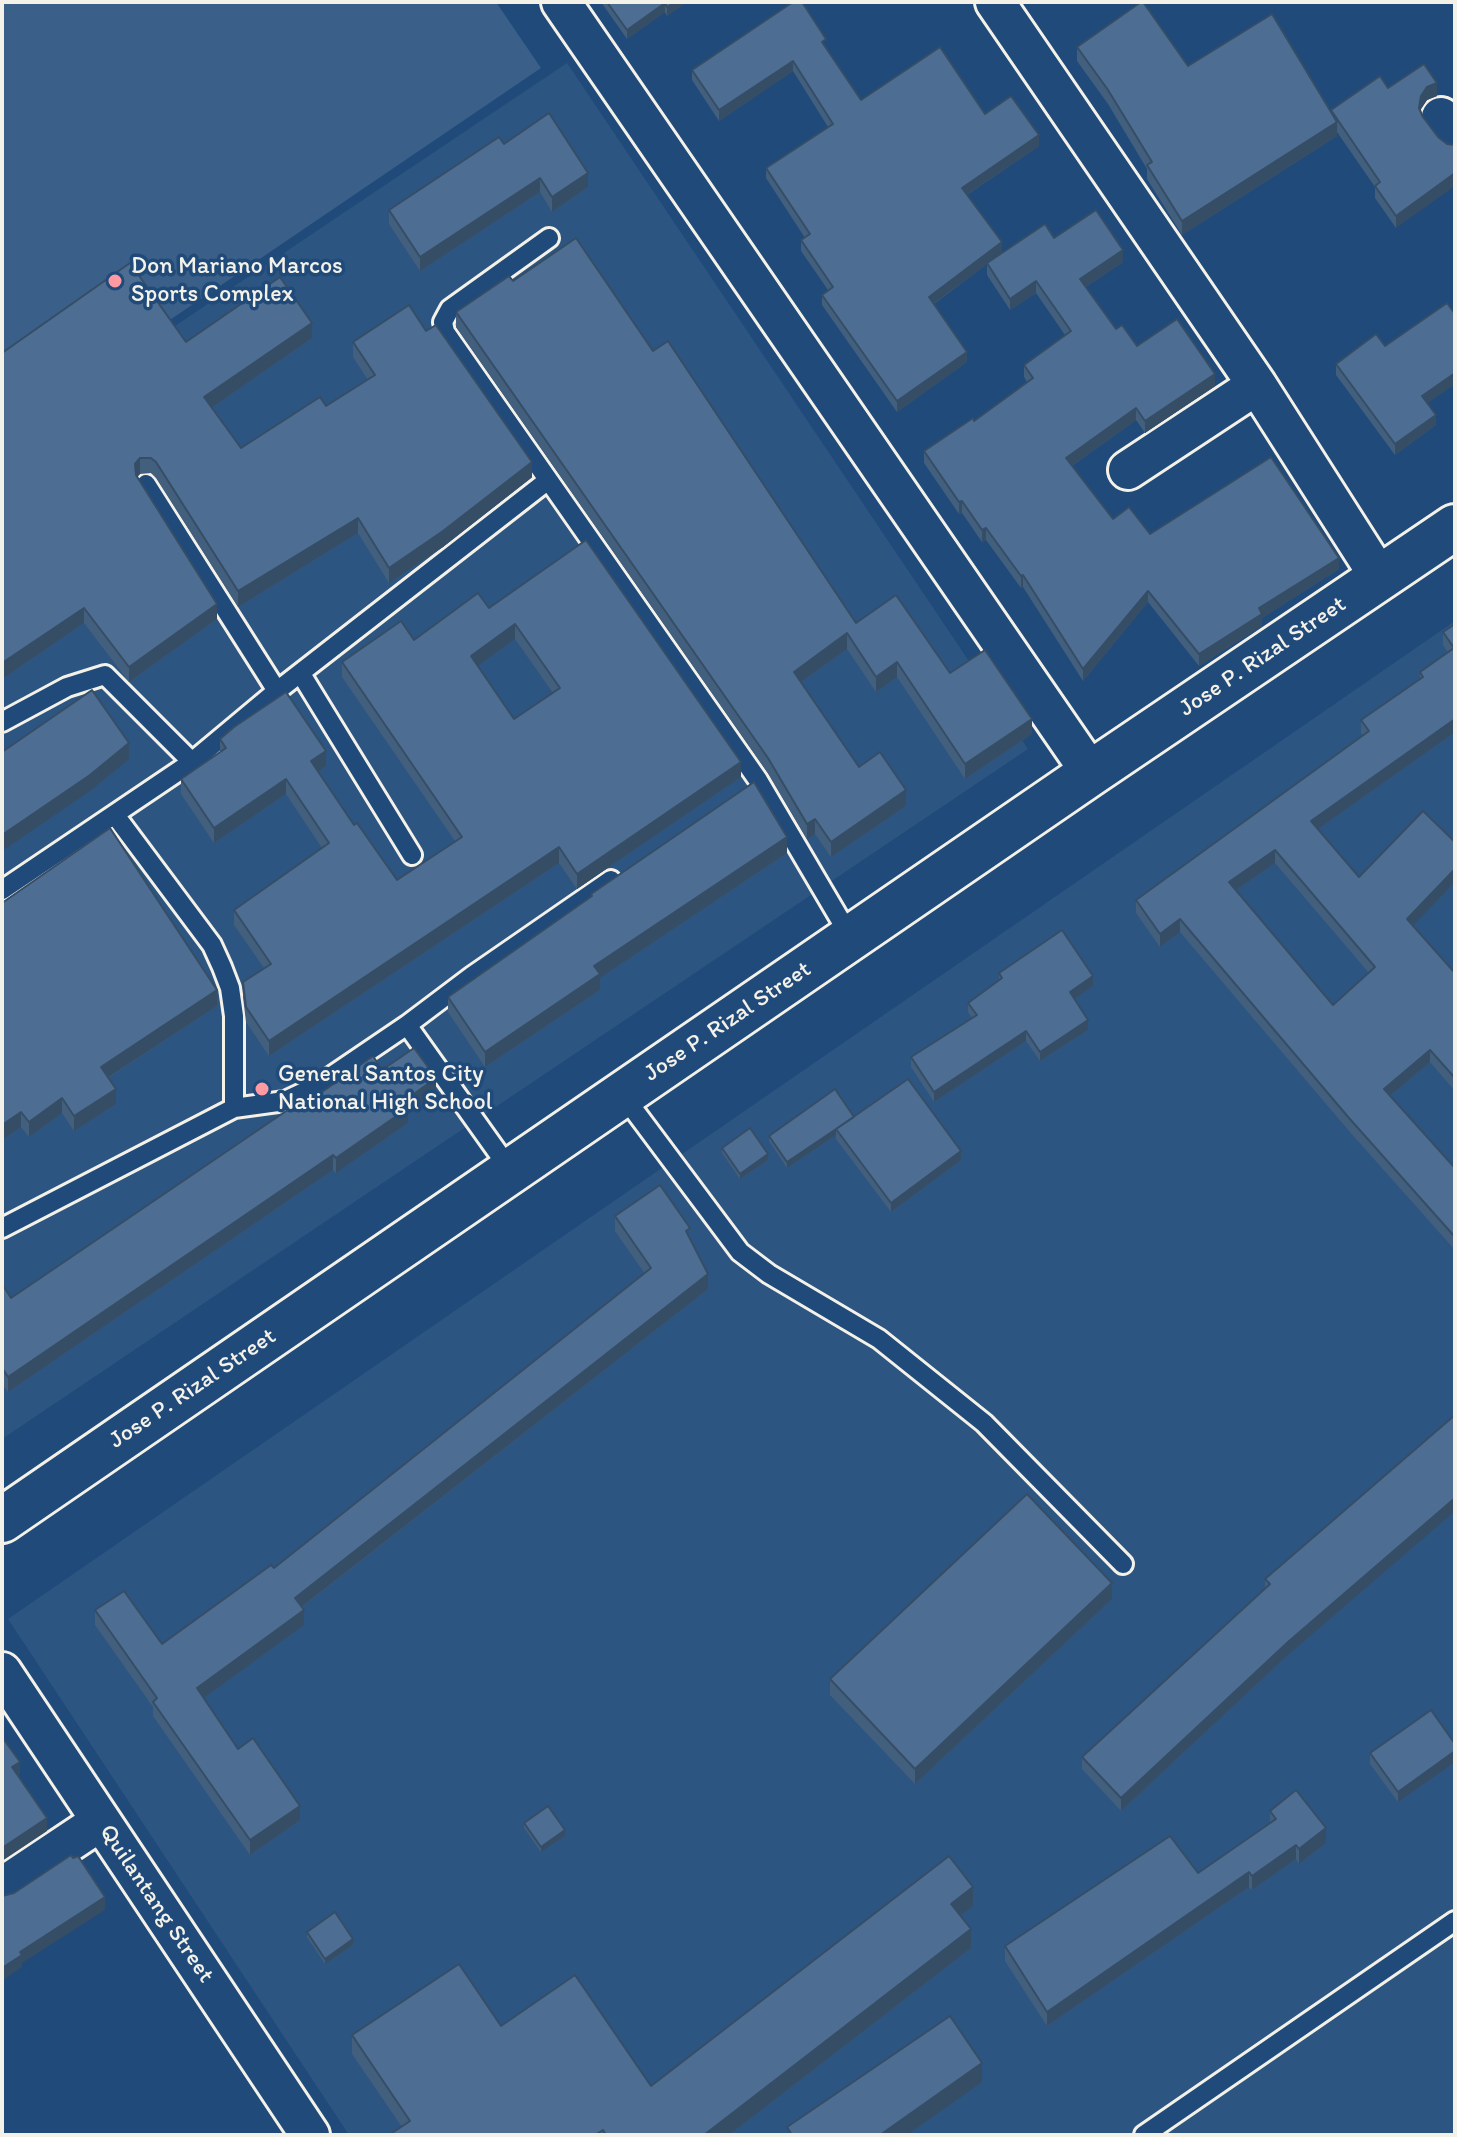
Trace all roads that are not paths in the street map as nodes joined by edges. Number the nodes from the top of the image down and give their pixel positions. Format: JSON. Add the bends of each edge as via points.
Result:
{"nodes":[{"id":1,"x":561,"y":2,"type":"edge"},
{"id":2,"x":995,"y":2,"type":"edge"},
{"id":3,"x":549,"y":238,"type":"dead end"},
{"id":4,"x":1257,"y":385,"type":"junction"},
{"id":5,"x":1128,"y":470,"type":"dead end"},
{"id":6,"x":547,"y":481,"type":"junction"},
{"id":7,"x":146,"y":484,"type":"edge"},
{"id":8,"x":1455,"y":527,"type":"edge"},
{"id":9,"x":1380,"y":578,"type":"junction"},
{"id":10,"x":301,"y":674,"type":"junction"},
{"id":11,"x":277,"y":691,"type":"junction"},
{"id":12,"x":2,"y":722,"type":"edge"},
{"id":13,"x":192,"y":762,"type":"junction"},
{"id":14,"x":1091,"y":773,"type":"junction"},
{"id":15,"x":115,"y":815,"type":"junction"},
{"id":16,"x":412,"y":855,"type":"dead end"},
{"id":17,"x":632,"y":866,"type":"edge"},
{"id":18,"x":2,"y":890,"type":"edge"},
{"id":19,"x":851,"y":938,"type":"junction"},
{"id":20,"x":407,"y":1025,"type":"junction"},
{"id":21,"x":622,"y":1094,"type":"junction"},
{"id":22,"x":234,"y":1108,"type":"junction"},
{"id":23,"x":511,"y":1171,"type":"junction"},
{"id":24,"x":2,"y":1228,"type":"edge"},
{"id":25,"x":2,"y":1520,"type":"edge"},
{"id":26,"x":1123,"y":1564,"type":"dead end"},
{"id":27,"x":2,"y":1672,"type":"edge"},
{"id":28,"x":101,"y":1821,"type":"junction"},
{"id":29,"x":2,"y":1887,"type":"edge"},
{"id":30,"x":1455,"y":1921,"type":"edge"},
{"id":31,"x":310,"y":2135,"type":"edge"},
{"id":32,"x":1144,"y":2135,"type":"edge"}],
"edges":[{"from":1,"to":14,"type":"street"},
{"from":2,"to":4,"type":"street"},
{"from":3,"to":6,"type":"lane","via":[[464,297],[443,322]]},
{"from":4,"to":5,"type":"street"},
{"from":4,"to":9,"type":"street"},
{"from":6,"to":10,"type":"lane"},
{"from":6,"to":19,"type":"lane"},
{"from":7,"to":11,"type":"lane"},
{"from":8,"to":9,"type":"street","name":"Jose P. Rizal Street"},
{"from":9,"to":14,"type":"street","name":"Jose P. Rizal Street"},
{"from":10,"to":11,"type":"lane"},
{"from":10,"to":16,"type":"lane"},
{"from":11,"to":13,"type":"lane"},
{"from":12,"to":13,"type":"lane","via":[[67,687],[105,675]]},
{"from":13,"to":15,"type":"lane"},
{"from":14,"to":19,"type":"street","name":"Jose P. Rizal Street"},
{"from":15,"to":18,"type":"lane"},
{"from":15,"to":22,"type":"lane","via":[[212,945],[222,967],[234,1016]]},
{"from":17,"to":20,"type":"lane"},
{"from":19,"to":21,"type":"street","name":"Jose P. Rizal Street"},
{"from":20,"to":22,"type":"lane","via":[[317,1086],[285,1101]]},
{"from":20,"to":23,"type":"lane"},
{"from":21,"to":23,"type":"street","name":"Jose P. Rizal Street"},
{"from":21,"to":26,"type":"lane","via":[[740,1252],[879,1339],[984,1423]]},
{"from":22,"to":24,"type":"lane"},
{"from":23,"to":25,"type":"street","name":"Jose P. Rizal Street"},
{"from":27,"to":28,"type":"street","name":"Quilantang Street"},
{"from":28,"to":29,"type":"street"},
{"from":28,"to":31,"type":"street","name":"Quilantang Street"},
{"from":30,"to":32,"type":"lane"}]}
